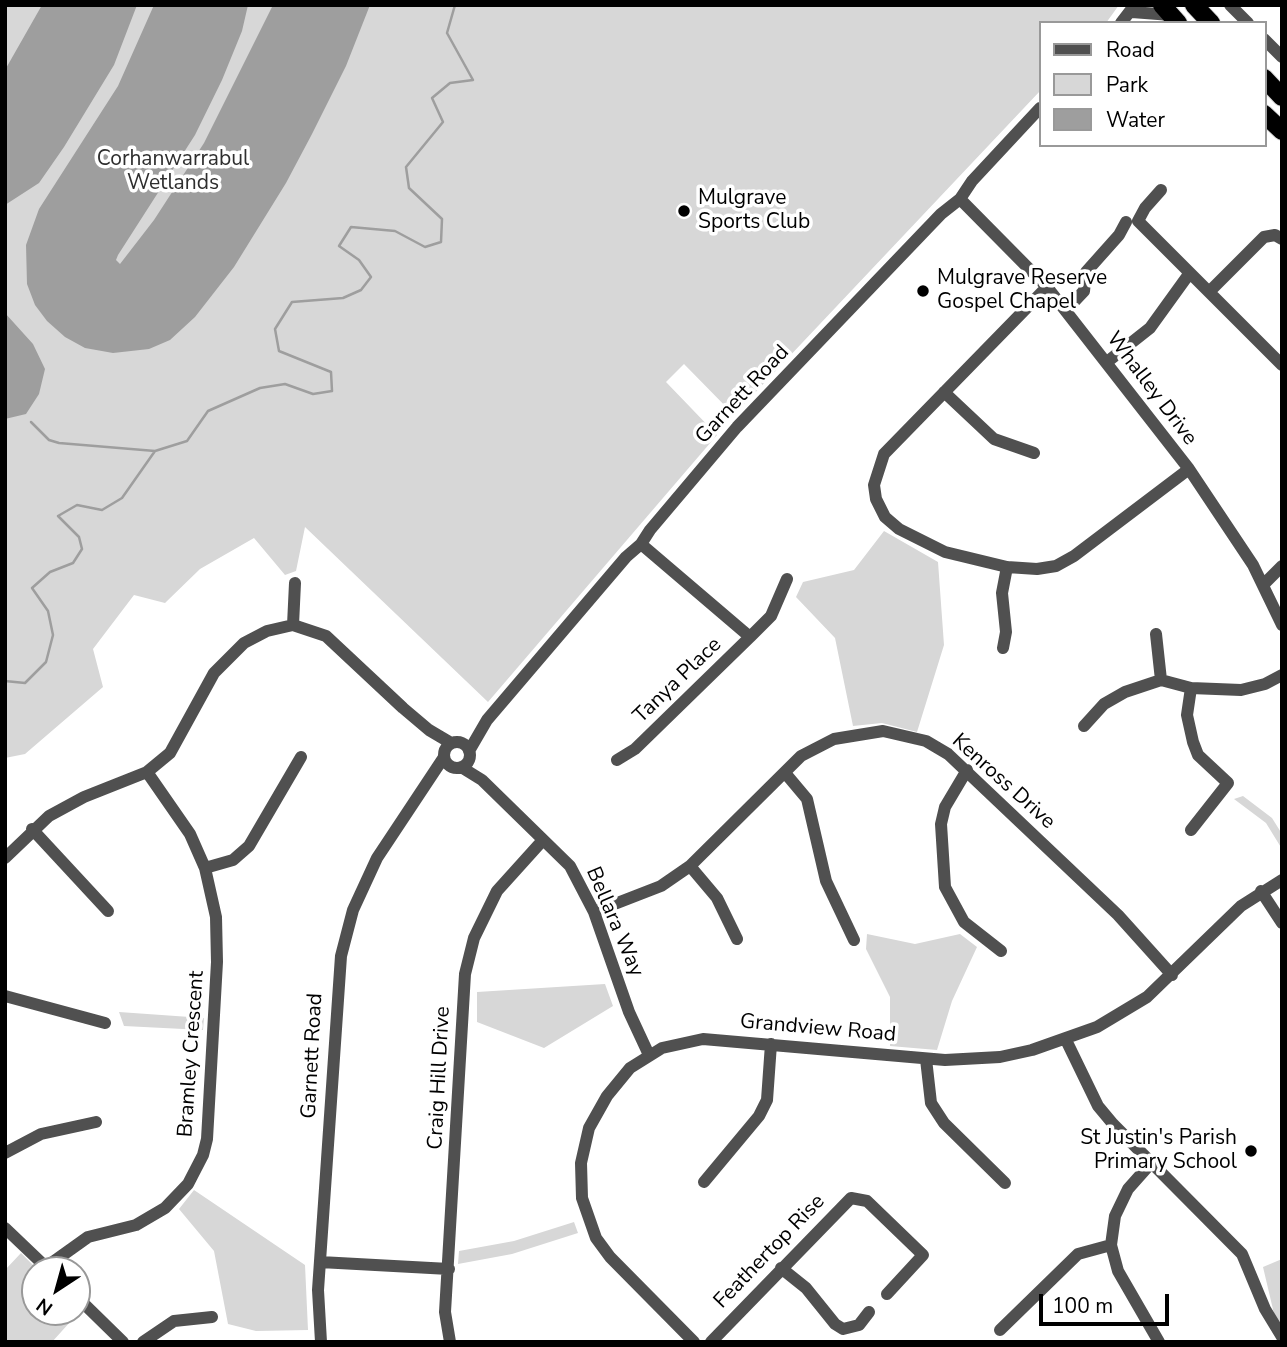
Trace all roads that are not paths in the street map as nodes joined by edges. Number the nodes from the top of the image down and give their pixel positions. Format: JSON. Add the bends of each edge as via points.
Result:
{"nodes":[{"id":1,"x":1194,"y":5,"type":"edge"},
{"id":2,"x":1230,"y":5,"type":"edge"},
{"id":3,"x":1133,"y":8,"type":"edge"},
{"id":4,"x":1170,"y":14,"type":"edge"},
{"id":5,"x":1209,"y":21,"type":"edge"},
{"id":6,"x":1246,"y":21,"type":"edge"},
{"id":7,"x":1266,"y":41,"type":"edge"},
{"id":8,"x":1282,"y":57,"type":"edge"},
{"id":9,"x":1266,"y":80,"type":"edge"},
{"id":10,"x":1282,"y":97,"type":"edge"},
{"id":11,"x":1038,"y":110,"type":"edge"},
{"id":12,"x":1266,"y":115,"type":"edge"},
{"id":13,"x":1282,"y":131,"type":"edge"},
{"id":14,"x":1161,"y":190,"type":"dead end"},
{"id":15,"x":960,"y":199,"type":"junction"},
{"id":16,"x":1126,"y":222,"type":"dead end"},
{"id":17,"x":1282,"y":239,"type":"edge"},
{"id":18,"x":1189,"y":274,"type":"junction"},
{"id":19,"x":1046,"y":287,"type":"junction"},
{"id":20,"x":1209,"y":292,"type":"junction"},
{"id":21,"x":1066,"y":310,"type":"junction"},
{"id":22,"x":1107,"y":362,"type":"junction"},
{"id":23,"x":1282,"y":365,"type":"edge"},
{"id":24,"x":944,"y":392,"type":"junction"},
{"id":25,"x":1034,"y":453,"type":"dead end"},
{"id":26,"x":1189,"y":469,"type":"junction"},
{"id":27,"x":641,"y":544,"type":"junction"},
{"id":28,"x":1282,"y":565,"type":"edge"},
{"id":29,"x":1007,"y":567,"type":"junction"},
{"id":30,"x":787,"y":579,"type":"dead end"},
{"id":31,"x":1261,"y":580,"type":"junction"},
{"id":32,"x":295,"y":583,"type":"dead end"},
{"id":33,"x":293,"y":625,"type":"junction"},
{"id":34,"x":1282,"y":625,"type":"edge"},
{"id":35,"x":1156,"y":634,"type":"dead end"},
{"id":36,"x":750,"y":637,"type":"junction"},
{"id":37,"x":1003,"y":648,"type":"dead end"},
{"id":38,"x":1282,"y":676,"type":"edge"},
{"id":39,"x":1161,"y":680,"type":"junction"},
{"id":40,"x":1192,"y":688,"type":"junction"},
{"id":41,"x":487,"y":720,"type":"junction"},
{"id":42,"x":1084,"y":726,"type":"dead end"},
{"id":43,"x":450,"y":748,"type":"junction"},
{"id":44,"x":301,"y":757,"type":"dead end"},
{"id":45,"x":617,"y":760,"type":"dead end"},
{"id":46,"x":463,"y":761,"type":"junction"},
{"id":47,"x":967,"y":771,"type":"junction"},
{"id":48,"x":147,"y":772,"type":"junction"},
{"id":49,"x":786,"y":774,"type":"junction"},
{"id":50,"x":422,"y":793,"type":"junction"},
{"id":51,"x":32,"y":829,"type":"junction"},
{"id":52,"x":1191,"y":830,"type":"dead end"},
{"id":53,"x":543,"y":840,"type":"junction"},
{"id":54,"x":5,"y":858,"type":"edge"},
{"id":55,"x":690,"y":866,"type":"junction"},
{"id":56,"x":205,"y":868,"type":"junction"},
{"id":57,"x":1282,"y":880,"type":"edge"},
{"id":58,"x":1261,"y":891,"type":"junction"},
{"id":59,"x":108,"y":911,"type":"dead end"},
{"id":60,"x":594,"y":912,"type":"junction"},
{"id":61,"x":1282,"y":923,"type":"edge"},
{"id":62,"x":737,"y":939,"type":"dead end"},
{"id":63,"x":854,"y":940,"type":"dead end"},
{"id":64,"x":1001,"y":951,"type":"dead end"},
{"id":65,"x":1169,"y":978,"type":"junction"},
{"id":66,"x":5,"y":996,"type":"edge"},
{"id":67,"x":105,"y":1023,"type":"dead end"},
{"id":68,"x":1066,"y":1040,"type":"junction"},
{"id":69,"x":771,"y":1044,"type":"junction"},
{"id":70,"x":652,"y":1054,"type":"junction"},
{"id":71,"x":926,"y":1059,"type":"junction"},
{"id":72,"x":96,"y":1122,"type":"dead end"},
{"id":73,"x":5,"y":1153,"type":"edge"},
{"id":74,"x":1152,"y":1162,"type":"junction"},
{"id":75,"x":704,"y":1182,"type":"dead end"},
{"id":76,"x":1005,"y":1183,"type":"dead end"},
{"id":77,"x":5,"y":1228,"type":"edge"},
{"id":78,"x":1111,"y":1245,"type":"junction"},
{"id":79,"x":34,"y":1256,"type":"edge"},
{"id":80,"x":63,"y":1256,"type":"edge"},
{"id":81,"x":320,"y":1262,"type":"junction"},
{"id":82,"x":781,"y":1268,"type":"junction"},
{"id":83,"x":449,"y":1269,"type":"junction"},
{"id":84,"x":887,"y":1294,"type":"dead end"},
{"id":85,"x":91,"y":1311,"type":"edge"},
{"id":86,"x":869,"y":1312,"type":"dead end"},
{"id":87,"x":212,"y":1317,"type":"dead end"},
{"id":88,"x":1000,"y":1331,"type":"dead end"},
{"id":89,"x":1282,"y":1337,"type":"edge"},
{"id":90,"x":1158,"y":1341,"type":"edge"},
{"id":91,"x":122,"y":1342,"type":"edge"},
{"id":92,"x":143,"y":1342,"type":"edge"},
{"id":93,"x":321,"y":1342,"type":"edge"},
{"id":94,"x":450,"y":1342,"type":"edge"},
{"id":95,"x":694,"y":1342,"type":"edge"},
{"id":96,"x":710,"y":1342,"type":"edge"}],
"edges":[{"from":1,"to":5,"type":"highway"},
{"from":2,"to":6,"type":"street"},
{"from":3,"to":4,"type":"street"},
{"from":7,"to":8,"type":"street"},
{"from":9,"to":10,"type":"highway"},
{"from":11,"to":15,"type":"street","name":"Garnett Road"},
{"from":12,"to":13,"type":"highway"},
{"from":14,"to":18,"type":"street","via":[[1138,221]]},
{"from":15,"to":19,"type":"street","name":"Whalley Drive"},
{"from":15,"to":27,"type":"street","name":"Garnett Road","via":[[737,427]]},
{"from":16,"to":21,"type":"street","via":[[1086,272],[1084,291]]},
{"from":17,"to":20,"type":"street","via":[[1264,237]]},
{"from":18,"to":20,"type":"street"},
{"from":18,"to":22,"type":"street","via":[[1150,327]]},
{"from":19,"to":21,"type":"street","name":"Whalley Drive"},
{"from":19,"to":24,"type":"street"},
{"from":20,"to":23,"type":"street"},
{"from":21,"to":22,"type":"street","name":"Whalley Drive"},
{"from":22,"to":26,"type":"street","name":"Whalley Drive"},
{"from":24,"to":25,"type":"street","via":[[994,439]]},
{"from":24,"to":29,"type":"street","via":[[884,454],[876,471],[876,499],[899,529],[945,552]]},
{"from":26,"to":29,"type":"street","via":[[1056,566]]},
{"from":26,"to":31,"type":"street","name":"Whalley Drive"},
{"from":27,"to":36,"type":"street","name":"Tanya Place"},
{"from":27,"to":41,"type":"street","name":"Garnett Road"},
{"from":28,"to":31,"type":"street"},
{"from":29,"to":37,"type":"street","via":[[1002,593]]},
{"from":30,"to":36,"type":"street","via":[[771,617]]},
{"from":31,"to":34,"type":"street","name":"Whalley Drive"},
{"from":32,"to":33,"type":"street"},
{"from":33,"to":43,"type":"street","via":[[337,644]]},
{"from":33,"to":48,"type":"street","via":[[267,631],[236,650],[206,684],[179,741]]},
{"from":35,"to":39,"type":"street"},
{"from":36,"to":45,"type":"street","name":"Tanya Place","via":[[635,749]]},
{"from":38,"to":40,"type":"street","via":[[1241,690]]},
{"from":39,"to":40,"type":"street"},
{"from":39,"to":42,"type":"street","via":[[1114,698]]},
{"from":40,"to":52,"type":"street","via":[[1187,715],[1193,742],[1198,755],[1227,783]]},
{"from":41,"to":43,"type":"street","name":"Garnett Road"},
{"from":41,"to":46,"type":"street","name":"Garnett Road"},
{"from":43,"to":46,"type":"street"},
{"from":43,"to":46,"type":"street"},
{"from":43,"to":50,"type":"street","name":"Garnett Road"},
{"from":44,"to":56,"type":"street","via":[[249,846],[233,860]]},
{"from":46,"to":50,"type":"street","name":"Garnett Road"},
{"from":46,"to":53,"type":"street","name":"Bellara Way"},
{"from":47,"to":49,"type":"street","name":"Kenross Drive","via":[[926,741],[883,731],[834,739],[801,757]]},
{"from":47,"to":64,"type":"street","via":[[945,807],[941,824],[945,887],[964,922]]},
{"from":47,"to":65,"type":"street","name":"Kenross Drive","via":[[1118,915]]},
{"from":48,"to":51,"type":"street","via":[[84,797]]},
{"from":48,"to":56,"type":"street","name":"Bramley Crescent","via":[[190,834]]},
{"from":49,"to":55,"type":"street","name":"Kenross Drive"},
{"from":49,"to":63,"type":"street","via":[[807,799],[826,881]]},
{"from":50,"to":81,"type":"street","name":"Garnett Road","via":[[377,858],[353,910],[341,956]]},
{"from":51,"to":54,"type":"street"},
{"from":51,"to":59,"type":"street"},
{"from":53,"to":60,"type":"street","name":"Bellara Way","via":[[570,866]]},
{"from":53,"to":83,"type":"street","name":"Craig Hill Drive","via":[[497,891],[474,938],[465,974]]},
{"from":55,"to":60,"type":"street","name":"Kenross Drive","via":[[662,886]]},
{"from":55,"to":62,"type":"street","via":[[717,898]]},
{"from":56,"to":80,"type":"street","name":"Bramley Crescent","via":[[218,940],[203,1156],[188,1184],[165,1208],[136,1225],[88,1237]]},
{"from":57,"to":58,"type":"street","name":"Grandview Road"},
{"from":58,"to":61,"type":"street"},
{"from":58,"to":65,"type":"street","name":"Grandview Road"},
{"from":60,"to":70,"type":"street","name":"Bellara Way","via":[[638,1029]]},
{"from":65,"to":68,"type":"street","name":"Grandview Road","via":[[1121,1014]]},
{"from":66,"to":67,"type":"street"},
{"from":68,"to":71,"type":"street","name":"Grandview Road","via":[[1000,1056]]},
{"from":68,"to":74,"type":"street","via":[[1098,1105]]},
{"from":69,"to":70,"type":"street","name":"Grandview Road","via":[[704,1039],[674,1044]]},
{"from":69,"to":71,"type":"street","name":"Grandview Road"},
{"from":69,"to":75,"type":"street","via":[[767,1100]]},
{"from":70,"to":95,"type":"street","name":"Grandview Road","via":[[618,1081],[589,1128],[581,1163],[582,1198],[596,1238],[610,1257]]},
{"from":71,"to":76,"type":"street","via":[[931,1103],[944,1123]]},
{"from":72,"to":73,"type":"street","via":[[41,1134]]},
{"from":74,"to":78,"type":"street","via":[[1119,1207]]},
{"from":74,"to":89,"type":"street","via":[[1242,1254]]},
{"from":77,"to":79,"type":"street"},
{"from":78,"to":88,"type":"street","via":[[1078,1254]]},
{"from":78,"to":90,"type":"street","via":[[1118,1271]]},
{"from":81,"to":83,"type":"street"},
{"from":81,"to":93,"type":"street","name":"Garnett Road"},
{"from":82,"to":84,"type":"street","name":"Feathertop Rise","via":[[845,1201],[862,1198],[923,1255]]},
{"from":82,"to":86,"type":"street","via":[[843,1329],[859,1325]]},
{"from":82,"to":96,"type":"street","name":"Feathertop Rise"},
{"from":83,"to":94,"type":"street","name":"Craig Hill Drive","via":[[445,1312]]},
{"from":85,"to":91,"type":"street"},
{"from":87,"to":92,"type":"street","via":[[174,1321]]}]}
